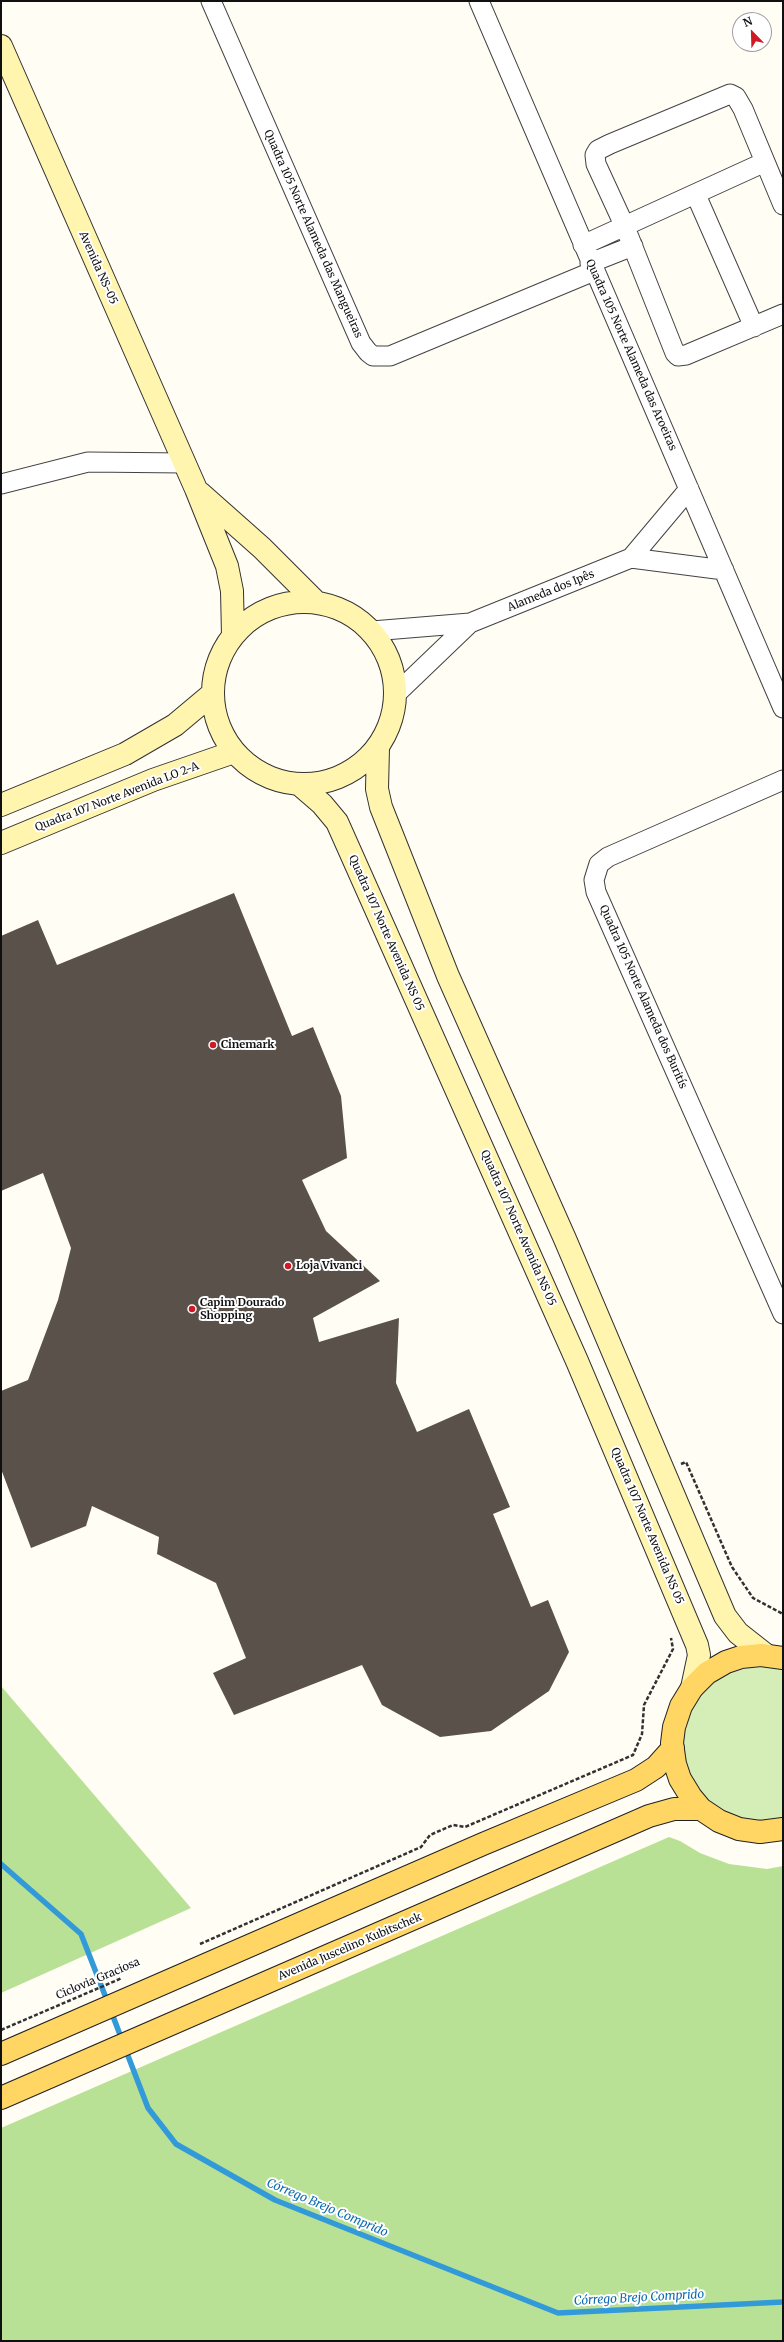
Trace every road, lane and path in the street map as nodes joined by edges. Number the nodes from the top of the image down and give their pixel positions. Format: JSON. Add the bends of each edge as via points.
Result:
{"nodes":[{"id":1,"x":211,"y":1,"type":"edge"},
{"id":2,"x":480,"y":1,"type":"edge"},
{"id":3,"x":1,"y":46,"type":"edge"},
{"id":4,"x":765,"y":162,"type":"junction"},
{"id":5,"x":696,"y":195,"type":"junction"},
{"id":6,"x":783,"y":204,"type":"edge"},
{"id":7,"x":625,"y":227,"type":"junction"},
{"id":8,"x":583,"y":245,"type":"junction"},
{"id":9,"x":633,"y":246,"type":"junction"},
{"id":10,"x":592,"y":267,"type":"junction"},
{"id":11,"x":783,"y":314,"type":"edge"},
{"id":12,"x":754,"y":327,"type":"junction"},
{"id":13,"x":184,"y":463,"type":"junction"},
{"id":14,"x":1,"y":484,"type":"edge"},
{"id":15,"x":196,"y":489,"type":"junction"},
{"id":16,"x":690,"y":489,"type":"junction"},
{"id":17,"x":631,"y":558,"type":"junction"},
{"id":18,"x":724,"y":570,"type":"junction"},
{"id":19,"x":317,"y":602,"type":"junction"},
{"id":20,"x":470,"y":623,"type":"junction"},
{"id":21,"x":372,"y":631,"type":"junction"},
{"id":22,"x":233,"y":636,"type":"junction"},
{"id":23,"x":397,"y":693,"type":"junction"},
{"id":24,"x":212,"y":694,"type":"junction"},
{"id":25,"x":783,"y":708,"type":"edge"},
{"id":26,"x":378,"y":748,"type":"junction"},
{"id":27,"x":234,"y":752,"type":"junction"},
{"id":28,"x":783,"y":780,"type":"edge"},
{"id":29,"x":300,"y":785,"type":"junction"},
{"id":30,"x":1,"y":805,"type":"edge"},
{"id":31,"x":1,"y":843,"type":"edge"},
{"id":32,"x":783,"y":1314,"type":"edge"},
{"id":33,"x":663,"y":1471,"type":"junction"},
{"id":34,"x":783,"y":1614,"type":"edge"},
{"id":35,"x":670,"y":1632,"type":"dead end"},
{"id":36,"x":774,"y":1656,"type":"edge"},
{"id":37,"x":692,"y":1688,"type":"junction"},
{"id":38,"x":673,"y":1748,"type":"junction"},
{"id":39,"x":701,"y":1809,"type":"junction"},
{"id":40,"x":783,"y":1829,"type":"edge"},
{"id":41,"x":195,"y":1946,"type":"dead end"},
{"id":42,"x":123,"y":1977,"type":"dead end"},
{"id":43,"x":1,"y":2030,"type":"edge"},
{"id":44,"x":1,"y":2054,"type":"edge"},
{"id":45,"x":1,"y":2098,"type":"edge"}],
"edges":[{"from":1,"to":10,"type":"street","name":"Quadra 105 Norte Alameda das Mangueiras","via":[[360,343],[373,356],[390,356]]},
{"from":2,"to":8,"type":"street","name":"Quadra 105 Norte Alameda das Aroeiras"},
{"from":3,"to":13,"type":"street","name":"Avenida NS-05"},
{"from":4,"to":5,"type":"street"},
{"from":4,"to":6,"type":"street"},
{"from":4,"to":7,"type":"street","via":[[743,109],[736,97],[730,94],[610,144],[598,150],[595,155],[596,164]]},
{"from":5,"to":7,"type":"street"},
{"from":5,"to":12,"type":"street"},
{"from":7,"to":8,"type":"street"},
{"from":7,"to":9,"type":"street"},
{"from":8,"to":10,"type":"street","name":"Quadra 105 Norte Alameda das Aroeiras"},
{"from":9,"to":10,"type":"street","name":"Quadra 105 Norte Alameda das Mangueiras"},
{"from":9,"to":12,"type":"street","via":[[678,356],[686,356]]},
{"from":10,"to":16,"type":"street","name":"Quadra 105 Norte Alameda das Aroeiras"},
{"from":11,"to":12,"type":"street"},
{"from":13,"to":14,"type":"street","via":[[88,462]]},
{"from":13,"to":15,"type":"street","name":"Avenida NS-05"},
{"from":15,"to":19,"type":"street"},
{"from":15,"to":22,"type":"street","via":[[227,566],[232,590]]},
{"from":16,"to":17,"type":"street","name":"Alameda dos Ipês"},
{"from":16,"to":18,"type":"street","name":"Quadra 105 Norte Alameda das Aroeiras"},
{"from":17,"to":18,"type":"street","name":"Alameda dos Ipês"},
{"from":17,"to":20,"type":"street","name":"Alameda dos Ipês"},
{"from":18,"to":25,"type":"street","name":"Quadra 105 Norte Alameda das Aroeiras"},
{"from":19,"to":21,"type":"street","via":[[347,612]]},
{"from":19,"to":22,"type":"street","via":[[286,604],[264,612]]},
{"from":20,"to":21,"type":"street","name":"Alameda dos Ipês"},
{"from":20,"to":23,"type":"street","name":"Alameda dos Ipês"},
{"from":21,"to":23,"type":"street","via":[[386,649],[394,670]]},
{"from":22,"to":24,"type":"street","via":[[218,663]]},
{"from":23,"to":26,"type":"street","via":[[392,722]]},
{"from":24,"to":27,"type":"street","via":[[218,725]]},
{"from":24,"to":30,"type":"street","via":[[175,725],[125,754]]},
{"from":26,"to":29,"type":"street","via":[[344,776]]},
{"from":26,"to":33,"type":"street","via":[[377,789],[381,807],[445,969],[565,1239]]},
{"from":27,"to":29,"type":"street","via":[[252,769],[275,780]]},
{"from":27,"to":31,"type":"street","name":"Quadra 107 Norte Avenida LO 2-A","via":[[154,780]]},
{"from":28,"to":32,"type":"street","name":"Quadra 105 Norte Alameda dos Buritís","via":[[608,857],[599,864],[594,880],[596,892]]},
{"from":29,"to":37,"type":"street","name":"Quadra 107 Norte Avenida NS 05","via":[[322,804],[336,822],[577,1361],[697,1645],[699,1655]]},
{"from":33,"to":34,"type":"path","via":[[686,1462],[732,1567],[753,1598]]},
{"from":33,"to":36,"type":"street","via":[[725,1616],[738,1633]]},
{"from":35,"to":41,"type":"path","via":[[673,1649],[644,1705],[642,1734],[633,1756],[465,1827],[453,1825],[430,1835],[421,1847]]},
{"from":36,"to":37,"type":"main road","via":[[746,1656],[726,1662],[707,1673]]},
{"from":37,"to":38,"type":"main road","via":[[677,1716]]},
{"from":38,"to":39,"type":"main road","via":[[674,1764],[680,1779]]},
{"from":38,"to":44,"type":"main road","via":[[656,1767],[636,1780]]},
{"from":39,"to":40,"type":"main road","via":[[719,1821],[739,1829],[766,1832]]},
{"from":39,"to":45,"type":"main road","name":"Avenida Juscelino Kubitschek","via":[[674,1809],[649,1816]]},
{"from":42,"to":43,"type":"path","name":"Ciclovia Graciosa"}]}
